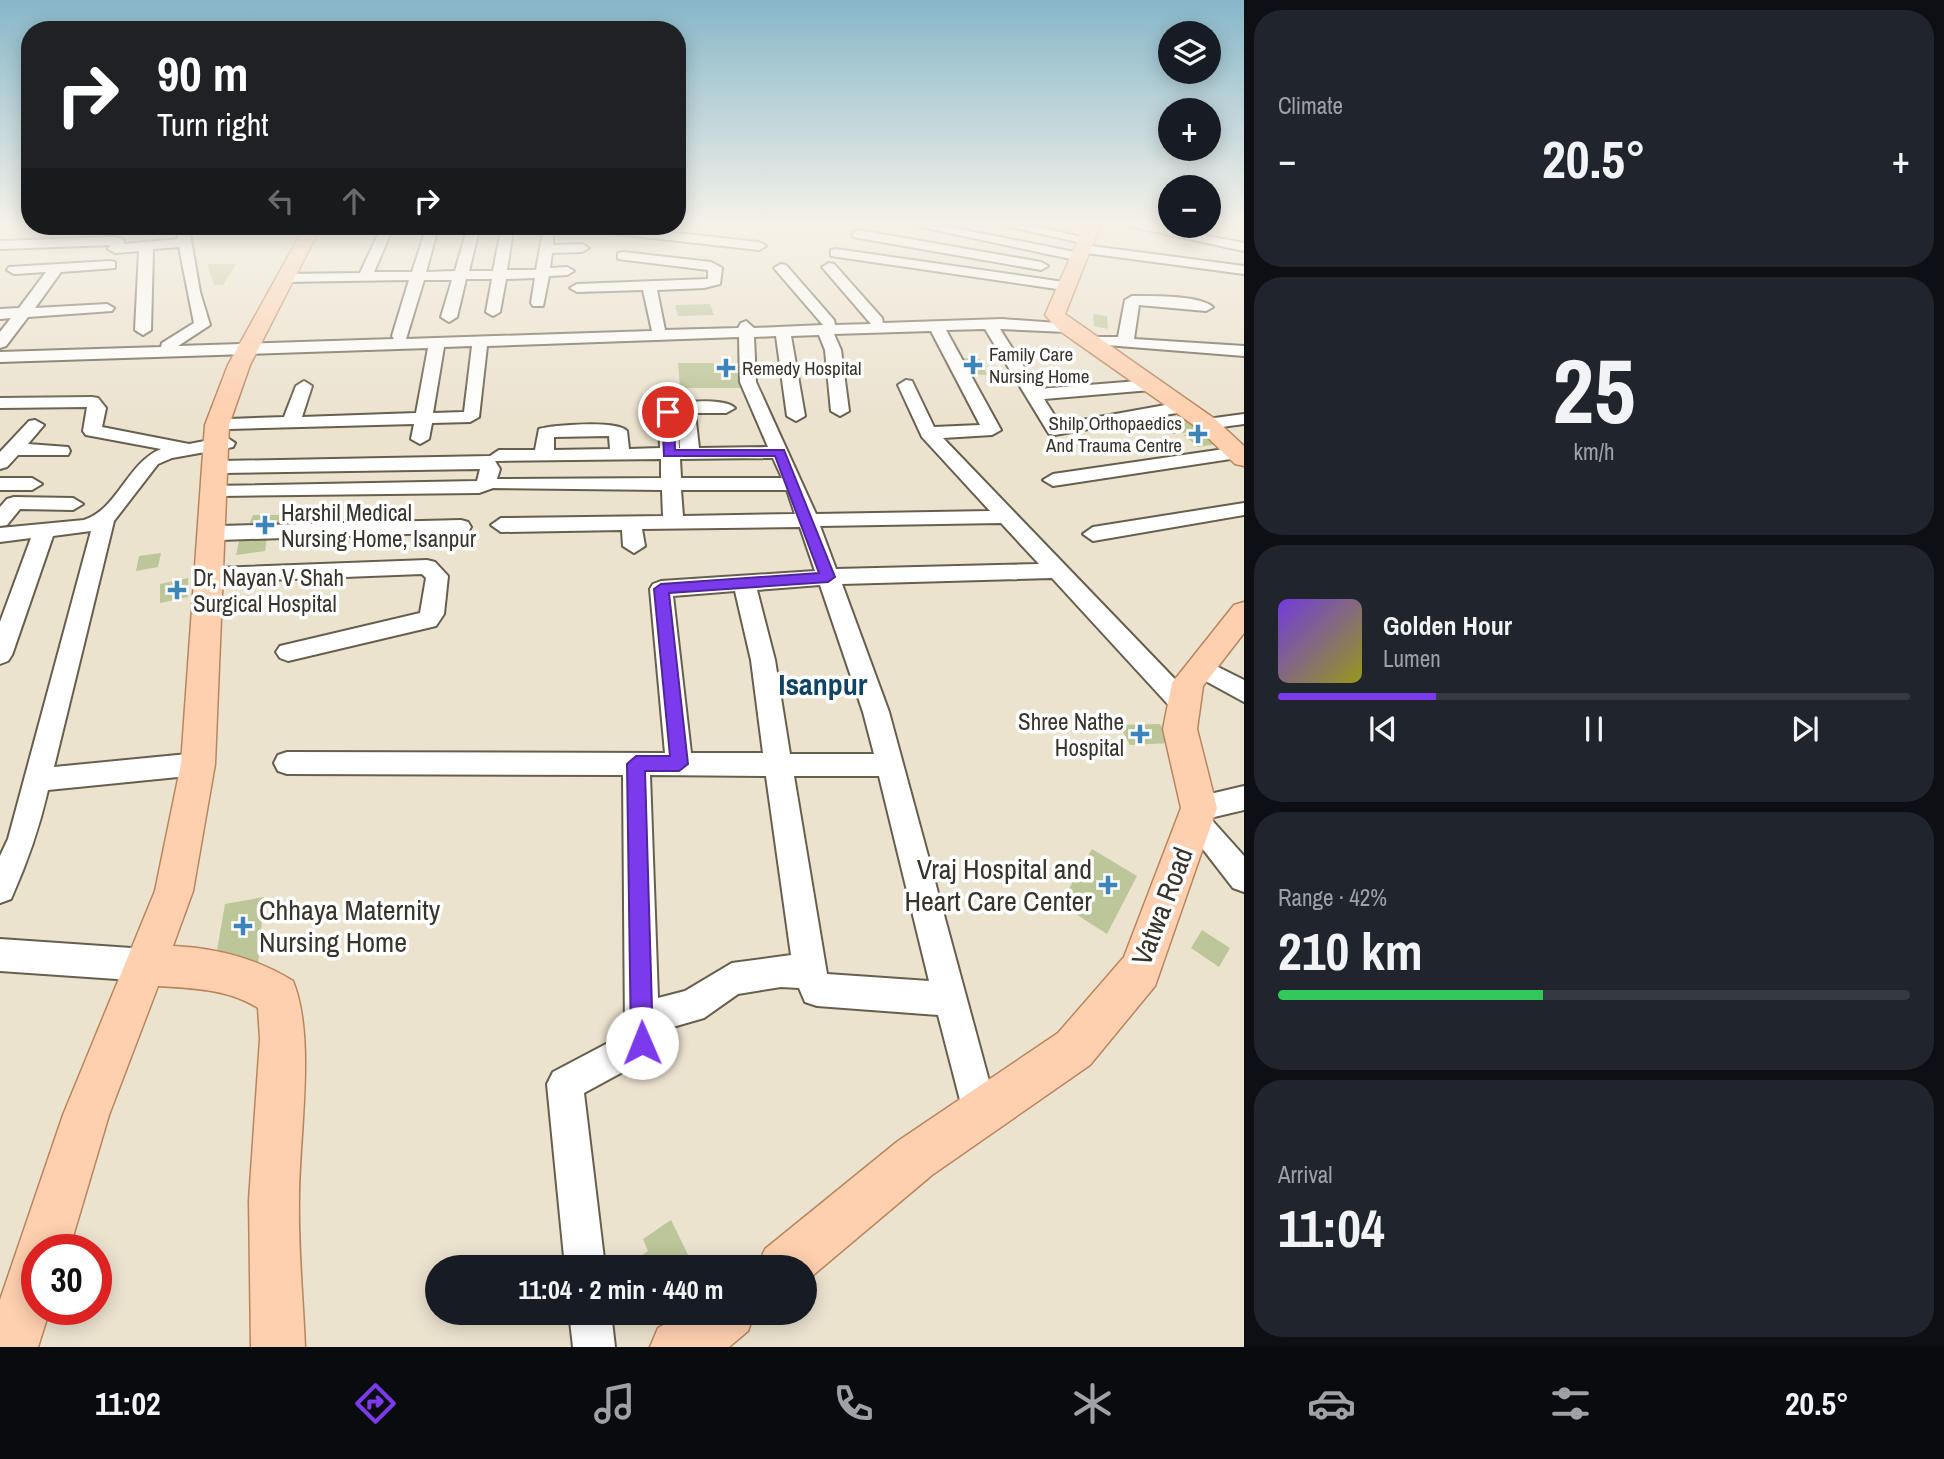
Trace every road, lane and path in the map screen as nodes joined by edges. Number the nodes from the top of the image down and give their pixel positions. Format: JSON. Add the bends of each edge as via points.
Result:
{"nodes":[{"id":1,"x":36,"y":289,"type":"edge"},
{"id":2,"x":100,"y":289,"type":"edge"},
{"id":3,"x":144,"y":289,"type":"edge"},
{"id":4,"x":193,"y":289,"type":"edge"},
{"id":5,"x":283,"y":289,"type":"edge"},
{"id":6,"x":414,"y":289,"type":"edge"},
{"id":7,"x":457,"y":289,"type":"edge"},
{"id":8,"x":497,"y":289,"type":"edge"},
{"id":9,"x":540,"y":289,"type":"edge"},
{"id":10,"x":650,"y":289,"type":"edge"},
{"id":11,"x":797,"y":289,"type":"edge"},
{"id":12,"x":853,"y":289,"type":"edge"},
{"id":13,"x":1070,"y":289,"type":"edge"},
{"id":14,"x":42,"y":290,"type":"junction"},
{"id":15,"x":108,"y":293,"type":"junction"},
{"id":16,"x":538,"y":303,"type":"dead end"},
{"id":17,"x":1206,"y":307,"type":"dead end"},
{"id":18,"x":494,"y":312,"type":"dead end"},
{"id":19,"x":24,"y":313,"type":"junction"},
{"id":20,"x":0,"y":314,"type":"edge"},
{"id":21,"x":449,"y":317,"type":"dead end"},
{"id":22,"x":877,"y":321,"type":"junction"},
{"id":23,"x":1061,"y":321,"type":"junction"},
{"id":24,"x":989,"y":324,"type":"junction"},
{"id":25,"x":936,"y":326,"type":"junction"},
{"id":26,"x":827,"y":327,"type":"junction"},
{"id":27,"x":658,"y":329,"type":"junction"},
{"id":28,"x":143,"y":330,"type":"dead end"},
{"id":29,"x":213,"y":330,"type":"junction"},
{"id":30,"x":747,"y":330,"type":"junction"},
{"id":31,"x":783,"y":331,"type":"junction"},
{"id":32,"x":400,"y":336,"type":"junction"},
{"id":33,"x":2,"y":339,"type":"edge"},
{"id":34,"x":480,"y":341,"type":"junction"},
{"id":35,"x":437,"y":342,"type":"junction"},
{"id":36,"x":1125,"y":343,"type":"junction"},
{"id":37,"x":254,"y":344,"type":"junction"},
{"id":38,"x":1095,"y":345,"type":"junction"},
{"id":39,"x":168,"y":346,"type":"junction"},
{"id":40,"x":1244,"y":352,"type":"edge"},
{"id":41,"x":0,"y":357,"type":"edge"},
{"id":42,"x":1244,"y":359,"type":"edge"},
{"id":43,"x":906,"y":385,"type":"dead end"},
{"id":44,"x":1151,"y":385,"type":"junction"},
{"id":45,"x":304,"y":386,"type":"dead end"},
{"id":46,"x":1069,"y":392,"type":"junction"},
{"id":47,"x":1034,"y":395,"type":"junction"},
{"id":48,"x":0,"y":403,"type":"edge"},
{"id":49,"x":1182,"y":407,"type":"junction"},
{"id":50,"x":686,"y":408,"type":"junction"},
{"id":51,"x":726,"y":408,"type":"dead end"},
{"id":52,"x":840,"y":411,"type":"dead end"},
{"id":53,"x":544,"y":413,"type":"dead end"},
{"id":54,"x":796,"y":416,"type":"dead end"},
{"id":55,"x":470,"y":417,"type":"junction"},
{"id":56,"x":423,"y":418,"type":"junction"},
{"id":57,"x":1244,"y":419,"type":"edge"},
{"id":58,"x":1100,"y":421,"type":"junction"},
{"id":59,"x":292,"y":422,"type":"junction"},
{"id":60,"x":1207,"y":424,"type":"junction"},
{"id":61,"x":35,"y":425,"type":"dead end"},
{"id":62,"x":545,"y":433,"type":"junction"},
{"id":63,"x":929,"y":433,"type":"junction"},
{"id":64,"x":470,"y":438,"type":"dead end"},
{"id":65,"x":420,"y":439,"type":"dead end"},
{"id":66,"x":61,"y":451,"type":"dead end"},
{"id":67,"x":1240,"y":451,"type":"edge"},
{"id":68,"x":780,"y":452,"type":"junction"},
{"id":69,"x":217,"y":453,"type":"junction"},
{"id":70,"x":669,"y":453,"type":"junction"},
{"id":71,"x":690,"y":453,"type":"junction"},
{"id":72,"x":620,"y":454,"type":"junction"},
{"id":73,"x":579,"y":455,"type":"junction"},
{"id":74,"x":6,"y":456,"type":"edge"},
{"id":75,"x":544,"y":456,"type":"junction"},
{"id":76,"x":499,"y":457,"type":"dead end"},
{"id":77,"x":1053,"y":480,"type":"dead end"},
{"id":78,"x":0,"y":484,"type":"edge"},
{"id":79,"x":32,"y":484,"type":"dead end"},
{"id":80,"x":499,"y":484,"type":"dead end"},
{"id":81,"x":670,"y":484,"type":"junction"},
{"id":82,"x":794,"y":484,"type":"junction"},
{"id":83,"x":538,"y":485,"type":"junction"},
{"id":84,"x":576,"y":485,"type":"junction"},
{"id":85,"x":7,"y":503,"type":"edge"},
{"id":86,"x":73,"y":504,"type":"dead end"},
{"id":87,"x":1244,"y":509,"type":"edge"},
{"id":88,"x":1008,"y":517,"type":"junction"},
{"id":89,"x":0,"y":520,"type":"edge"},
{"id":90,"x":104,"y":520,"type":"junction"},
{"id":91,"x":807,"y":520,"type":"junction"},
{"id":92,"x":673,"y":522,"type":"junction"},
{"id":93,"x":632,"y":523,"type":"junction"},
{"id":94,"x":535,"y":524,"type":"junction"},
{"id":95,"x":501,"y":525,"type":"dead end"},
{"id":96,"x":461,"y":527,"type":"dead end"},
{"id":97,"x":44,"y":531,"type":"junction"},
{"id":98,"x":220,"y":533,"type":"junction"},
{"id":99,"x":1093,"y":534,"type":"dead end"},
{"id":100,"x":0,"y":535,"type":"edge"},
{"id":101,"x":634,"y":546,"type":"dead end"},
{"id":102,"x":1058,"y":571,"type":"junction"},
{"id":103,"x":218,"y":575,"type":"junction"},
{"id":104,"x":828,"y":577,"type":"junction"},
{"id":105,"x":745,"y":585,"type":"junction"},
{"id":106,"x":1244,"y":611,"type":"edge"},
{"id":107,"x":288,"y":652,"type":"dead end"},
{"id":108,"x":0,"y":655,"type":"edge"},
{"id":109,"x":1200,"y":667,"type":"junction"},
{"id":110,"x":1244,"y":692,"type":"edge"},
{"id":111,"x":1184,"y":705,"type":"junction"},
{"id":112,"x":287,"y":763,"type":"dead end"},
{"id":113,"x":198,"y":764,"type":"junction"},
{"id":114,"x":636,"y":764,"type":"junction"},
{"id":115,"x":679,"y":764,"type":"junction"},
{"id":116,"x":778,"y":764,"type":"junction"},
{"id":117,"x":890,"y":765,"type":"junction"},
{"id":118,"x":37,"y":780,"type":"junction"},
{"id":119,"x":1244,"y":798,"type":"edge"},
{"id":120,"x":1197,"y":814,"type":"junction"},
{"id":121,"x":1244,"y":878,"type":"edge"},
{"id":122,"x":0,"y":889,"type":"edge"},
{"id":123,"x":0,"y":955,"type":"edge"},
{"id":124,"x":152,"y":965,"type":"junction"},
{"id":125,"x":808,"y":972,"type":"junction"},
{"id":126,"x":950,"y":999,"type":"junction"},
{"id":127,"x":642,"y":1018,"type":"junction"},
{"id":128,"x":980,"y":1114,"type":"junction"},
{"id":129,"x":48,"y":1234,"type":"edge"},
{"id":130,"x":62,"y":1234,"type":"edge"},
{"id":131,"x":584,"y":1255,"type":"edge"},
{"id":132,"x":798,"y":1255,"type":"edge"},
{"id":133,"x":21,"y":1316,"type":"edge"},
{"id":134,"x":33,"y":1325,"type":"edge"},
{"id":135,"x":591,"y":1325,"type":"edge"},
{"id":136,"x":714,"y":1325,"type":"edge"},
{"id":137,"x":11,"y":1347,"type":"edge"},
{"id":138,"x":26,"y":1347,"type":"edge"},
{"id":139,"x":278,"y":1347,"type":"edge"},
{"id":140,"x":594,"y":1347,"type":"edge"},
{"id":141,"x":677,"y":1347,"type":"edge"}],
"edges":[{"from":1,"to":14,"type":"street"},
{"from":2,"to":15,"type":"street"},
{"from":3,"to":28,"type":"street"},
{"from":4,"to":29,"type":"street"},
{"from":5,"to":37,"type":"main road"},
{"from":6,"to":32,"type":"street"},
{"from":7,"to":21,"type":"street"},
{"from":8,"to":18,"type":"street"},
{"from":9,"to":16,"type":"street"},
{"from":10,"to":27,"type":"street"},
{"from":11,"to":26,"type":"street"},
{"from":12,"to":22,"type":"street"},
{"from":13,"to":23,"type":"main road"},
{"from":14,"to":15,"type":"street"},
{"from":14,"to":19,"type":"street"},
{"from":15,"to":19,"type":"street"},
{"from":15,"to":33,"type":"street"},
{"from":17,"to":36,"type":"street","via":[[1132,300]]},
{"from":19,"to":20,"type":"street"},
{"from":19,"to":33,"type":"street"},
{"from":22,"to":23,"type":"street"},
{"from":22,"to":26,"type":"street"},
{"from":23,"to":24,"type":"street"},
{"from":23,"to":38,"type":"main road"},
{"from":24,"to":25,"type":"street"},
{"from":24,"to":47,"type":"street"},
{"from":25,"to":26,"type":"street"},
{"from":25,"to":63,"type":"street","via":[[992,430]]},
{"from":26,"to":30,"type":"street"},
{"from":26,"to":31,"type":"street"},
{"from":26,"to":52,"type":"street"},
{"from":27,"to":30,"type":"street"},
{"from":27,"to":32,"type":"street"},
{"from":29,"to":37,"type":"street"},
{"from":29,"to":39,"type":"street"},
{"from":30,"to":31,"type":"street"},
{"from":30,"to":34,"type":"street"},
{"from":30,"to":68,"type":"street","via":[[748,382]]},
{"from":31,"to":54,"type":"street"},
{"from":32,"to":37,"type":"street"},
{"from":33,"to":39,"type":"street"},
{"from":34,"to":35,"type":"street"},
{"from":34,"to":55,"type":"street"},
{"from":35,"to":37,"type":"street"},
{"from":35,"to":56,"type":"street"},
{"from":36,"to":38,"type":"street"},
{"from":36,"to":40,"type":"street"},
{"from":37,"to":39,"type":"street"},
{"from":37,"to":41,"type":"street"},
{"from":37,"to":69,"type":"main road"},
{"from":38,"to":42,"type":"street"},
{"from":38,"to":44,"type":"main road"},
{"from":43,"to":63,"type":"street"},
{"from":44,"to":46,"type":"street"},
{"from":44,"to":49,"type":"main road"},
{"from":45,"to":59,"type":"street"},
{"from":46,"to":47,"type":"street"},
{"from":46,"to":58,"type":"street"},
{"from":47,"to":58,"type":"street","via":[[1055,430]]},
{"from":48,"to":69,"type":"street","via":[[92,402],[97,408],[92,431]]},
{"from":49,"to":58,"type":"street"},
{"from":49,"to":60,"type":"main road"},
{"from":50,"to":51,"type":"street"},
{"from":50,"to":70,"type":"street","via":[[668,412]]},
{"from":50,"to":71,"type":"street"},
{"from":53,"to":62,"type":"street"},
{"from":55,"to":56,"type":"street"},
{"from":55,"to":64,"type":"street"},
{"from":56,"to":59,"type":"street"},
{"from":56,"to":65,"type":"street"},
{"from":57,"to":60,"type":"street"},
{"from":59,"to":69,"type":"street"},
{"from":60,"to":67,"type":"main road"},
{"from":61,"to":74,"type":"street"},
{"from":62,"to":72,"type":"street","via":[[618,423]]},
{"from":62,"to":75,"type":"street"},
{"from":63,"to":88,"type":"street"},
{"from":66,"to":74,"type":"street"},
{"from":67,"to":77,"type":"street"},
{"from":68,"to":71,"type":"street"},
{"from":68,"to":82,"type":"street"},
{"from":69,"to":69,"type":"street","via":[[486,461],[490,469],[486,485],[479,487]]},
{"from":69,"to":90,"type":"street","via":[[151,460]]},
{"from":69,"to":98,"type":"main road"},
{"from":69,"to":113,"type":"main road"},
{"from":70,"to":71,"type":"street"},
{"from":70,"to":72,"type":"street"},
{"from":70,"to":81,"type":"street"},
{"from":72,"to":73,"type":"street"},
{"from":73,"to":75,"type":"street"},
{"from":73,"to":84,"type":"street"},
{"from":75,"to":76,"type":"street"},
{"from":78,"to":79,"type":"street"},
{"from":80,"to":83,"type":"street"},
{"from":81,"to":82,"type":"street"},
{"from":81,"to":84,"type":"street"},
{"from":81,"to":92,"type":"street"},
{"from":82,"to":91,"type":"street"},
{"from":83,"to":84,"type":"street"},
{"from":83,"to":94,"type":"street"},
{"from":85,"to":86,"type":"street"},
{"from":85,"to":89,"type":"street"},
{"from":87,"to":99,"type":"street"},
{"from":88,"to":91,"type":"street"},
{"from":88,"to":102,"type":"street"},
{"from":90,"to":97,"type":"street"},
{"from":90,"to":118,"type":"street"},
{"from":91,"to":92,"type":"street"},
{"from":91,"to":104,"type":"street"},
{"from":92,"to":93,"type":"street"},
{"from":93,"to":94,"type":"street"},
{"from":93,"to":101,"type":"street"},
{"from":94,"to":95,"type":"street"},
{"from":96,"to":98,"type":"street"},
{"from":97,"to":100,"type":"street"},
{"from":97,"to":108,"type":"street"},
{"from":98,"to":103,"type":"main road"},
{"from":102,"to":104,"type":"street"},
{"from":102,"to":111,"type":"street"},
{"from":103,"to":107,"type":"street","via":[[427,567],[437,576],[432,628]]},
{"from":103,"to":124,"type":"main road","via":[[208,762],[185,890]]},
{"from":104,"to":105,"type":"street"},
{"from":104,"to":117,"type":"street"},
{"from":105,"to":115,"type":"street","via":[[661,589]]},
{"from":105,"to":116,"type":"street","via":[[763,660]]},
{"from":106,"to":109,"type":"main road"},
{"from":109,"to":110,"type":"street"},
{"from":109,"to":111,"type":"main road","via":[[1188,683]]},
{"from":111,"to":120,"type":"main road","via":[[1180,729]]},
{"from":112,"to":114,"type":"street"},
{"from":113,"to":118,"type":"street"},
{"from":113,"to":124,"type":"main road","via":[[174,891]]},
{"from":114,"to":115,"type":"street"},
{"from":114,"to":127,"type":"street"},
{"from":115,"to":116,"type":"street"},
{"from":116,"to":117,"type":"street"},
{"from":116,"to":125,"type":"street"},
{"from":117,"to":126,"type":"street"},
{"from":118,"to":122,"type":"street","via":[[22,839]]},
{"from":119,"to":120,"type":"street"},
{"from":120,"to":121,"type":"street"},
{"from":120,"to":128,"type":"main road","name":"Vatwa Road","via":[[1140,971],[1074,1049]]},
{"from":123,"to":124,"type":"street"},
{"from":124,"to":129,"type":"main road","via":[[86,1115]]},
{"from":124,"to":130,"type":"main road"},
{"from":124,"to":139,"type":"main road","via":[[228,973],[261,984],[278,996],[282,1039],[274,1200]]},
{"from":125,"to":126,"type":"street","via":[[817,990]]},
{"from":125,"to":127,"type":"street","via":[[780,971],[732,979],[692,1006]]},
{"from":126,"to":128,"type":"street"},
{"from":127,"to":131,"type":"street","via":[[642,1043],[565,1084]]},
{"from":128,"to":132,"type":"main road","name":"Vatwa Road","via":[[915,1158]]},
{"from":133,"to":137,"type":"main road"},
{"from":134,"to":138,"type":"main road"},
{"from":135,"to":140,"type":"street"},
{"from":136,"to":141,"type":"main road"}]}
